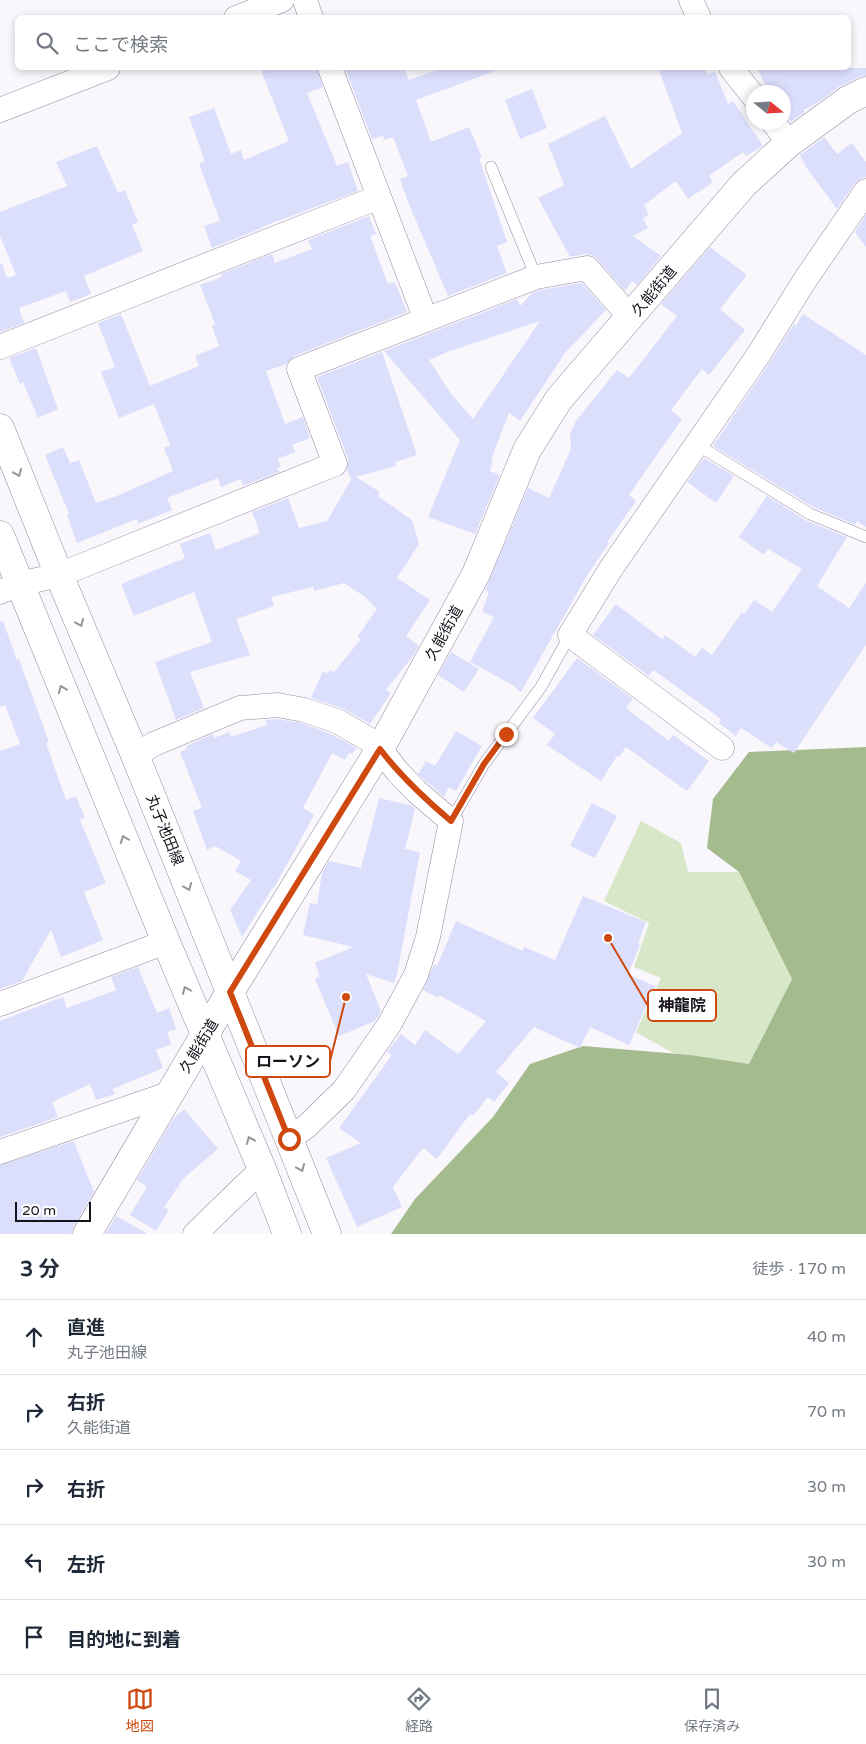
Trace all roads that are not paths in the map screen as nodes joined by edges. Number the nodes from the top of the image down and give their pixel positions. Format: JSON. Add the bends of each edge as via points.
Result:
{"nodes":[{"id":1,"x":282,"y":0,"type":"edge"},
{"id":2,"x":305,"y":0,"type":"edge"},
{"id":3,"x":691,"y":0,"type":"edge"},
{"id":4,"x":244,"y":15,"type":"edge"},
{"id":5,"x":310,"y":15,"type":"edge"},
{"id":6,"x":698,"y":15,"type":"edge"},
{"id":7,"x":103,"y":70,"type":"edge"},
{"id":8,"x":331,"y":70,"type":"edge"},
{"id":9,"x":733,"y":70,"type":"edge"},
{"id":10,"x":746,"y":87,"type":"edge"},
{"id":11,"x":866,"y":91,"type":"edge"},
{"id":12,"x":0,"y":110,"type":"edge"},
{"id":13,"x":781,"y":133,"type":"edge"},
{"id":14,"x":491,"y":166,"type":"dead end"},
{"id":15,"x":866,"y":191,"type":"edge"},
{"id":16,"x":379,"y":197,"type":"junction"},
{"id":17,"x":536,"y":277,"type":"junction"},
{"id":18,"x":631,"y":318,"type":"junction"},
{"id":19,"x":426,"y":320,"type":"junction"},
{"id":20,"x":0,"y":347,"type":"edge"},
{"id":21,"x":0,"y":428,"type":"edge"},
{"id":22,"x":696,"y":444,"type":"junction"},
{"id":23,"x":0,"y":535,"type":"edge"},
{"id":24,"x":866,"y":536,"type":"edge"},
{"id":25,"x":59,"y":575,"type":"junction"},
{"id":26,"x":10,"y":588,"type":"edge"},
{"id":27,"x":570,"y":635,"type":"junction"},
{"id":28,"x":722,"y":748,"type":"dead end"},
{"id":29,"x":380,"y":749,"type":"junction"},
{"id":30,"x":134,"y":755,"type":"junction"},
{"id":31,"x":451,"y":821,"type":"junction"},
{"id":32,"x":166,"y":942,"type":"junction"},
{"id":33,"x":230,"y":992,"type":"junction"},
{"id":34,"x":0,"y":1004,"type":"edge"},
{"id":35,"x":205,"y":1034,"type":"junction"},
{"id":36,"x":170,"y":1093,"type":"junction"},
{"id":37,"x":289,"y":1139,"type":"junction"},
{"id":38,"x":0,"y":1152,"type":"edge"},
{"id":39,"x":262,"y":1168,"type":"junction"},
{"id":40,"x":87,"y":1234,"type":"edge"},
{"id":41,"x":195,"y":1234,"type":"edge"},
{"id":42,"x":288,"y":1234,"type":"edge"},
{"id":43,"x":327,"y":1234,"type":"edge"}],
"edges":[{"from":1,"to":4,"type":"street"},
{"from":2,"to":5,"type":"street"},
{"from":3,"to":6,"type":"street"},
{"from":7,"to":12,"type":"street"},
{"from":8,"to":16,"type":"street"},
{"from":9,"to":10,"type":"street"},
{"from":11,"to":13,"type":"street","name":"久能街道"},
{"from":13,"to":18,"type":"street","name":"久能街道","via":[[744,184]]},
{"from":14,"to":17,"type":"lane"},
{"from":15,"to":22,"type":"street"},
{"from":16,"to":19,"type":"street"},
{"from":16,"to":20,"type":"street"},
{"from":17,"to":18,"type":"street","via":[[587,268]]},
{"from":17,"to":19,"type":"street"},
{"from":18,"to":29,"type":"street","name":"久能街道","via":[[560,399],[527,450],[476,574]]},
{"from":19,"to":25,"type":"street","via":[[299,370],[335,464]]},
{"from":21,"to":25,"type":"street","name":"丸子池田線","one_way":true},
{"from":22,"to":24,"type":"lane","via":[[810,514]]},
{"from":22,"to":27,"type":"street"},
{"from":23,"to":26,"type":"street"},
{"from":25,"to":26,"type":"street"},
{"from":25,"to":30,"type":"street","name":"丸子池田線","one_way":true},
{"from":32,"to":26,"type":"street","one_way":true},
{"from":27,"to":28,"type":"street"},
{"from":27,"to":31,"type":"lane","via":[[541,687],[484,764]]},
{"from":29,"to":30,"type":"street","via":[[337,722],[278,705],[240,708]]},
{"from":29,"to":31,"type":"street","via":[[416,792]]},
{"from":29,"to":33,"type":"street","name":"久能街道"},
{"from":30,"to":33,"type":"street","name":"丸子池田線","one_way":true},
{"from":31,"to":37,"type":"street","via":[[428,937],[416,975],[389,1025],[344,1090]]},
{"from":32,"to":34,"type":"street"},
{"from":35,"to":32,"type":"street","one_way":true},
{"from":33,"to":35,"type":"street","name":"久能街道"},
{"from":33,"to":37,"type":"street","name":"丸子池田線"},
{"from":35,"to":36,"type":"street","name":"久能街道"},
{"from":39,"to":35,"type":"street","one_way":true},
{"from":36,"to":38,"type":"street"},
{"from":36,"to":40,"type":"street","name":"久能街道"},
{"from":37,"to":43,"type":"street","name":"丸子池田線","one_way":true},
{"from":39,"to":41,"type":"street"},
{"from":39,"to":42,"type":"street"}]}
